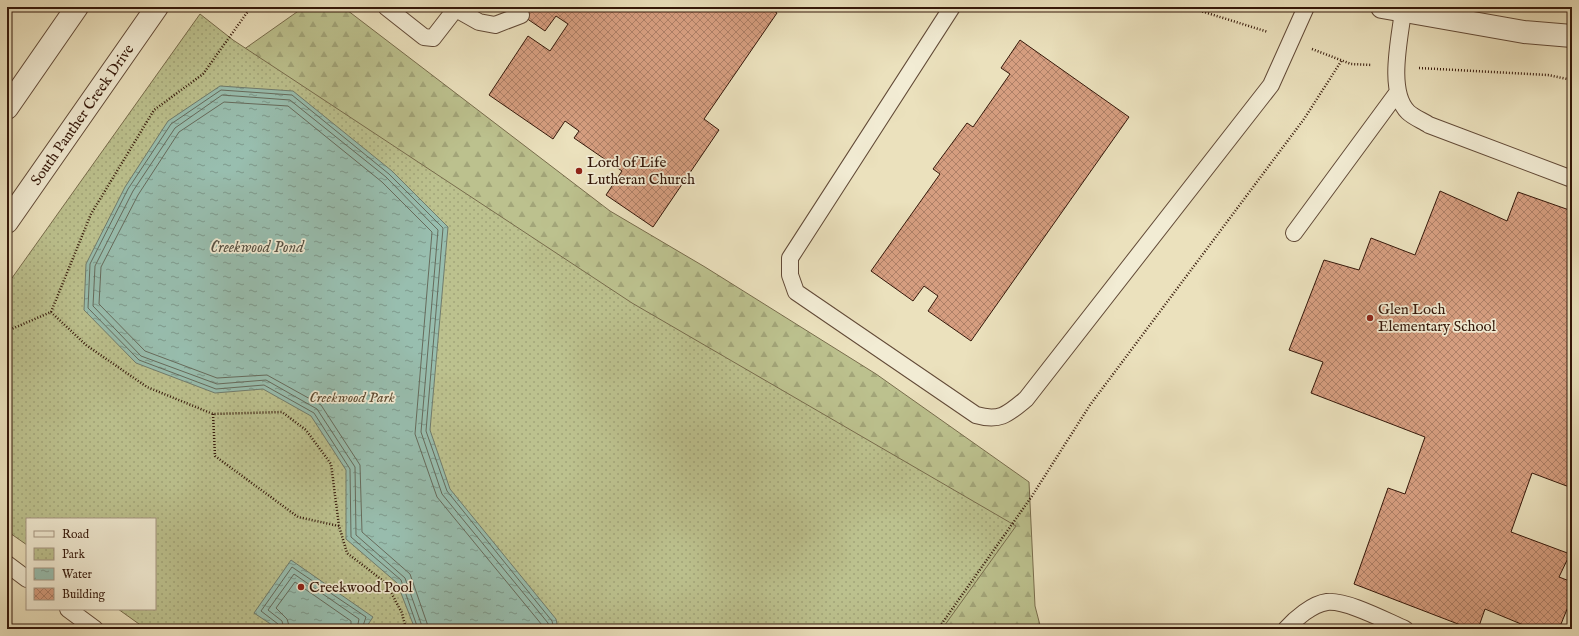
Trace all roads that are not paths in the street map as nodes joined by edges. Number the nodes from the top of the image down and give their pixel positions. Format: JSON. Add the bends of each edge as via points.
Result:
{"nodes":[{"id":1,"x":77,"y":7,"type":"edge"},
{"id":2,"x":157,"y":7,"type":"edge"},
{"id":3,"x":386,"y":7,"type":"edge"},
{"id":4,"x":952,"y":7,"type":"edge"},
{"id":5,"x":1306,"y":7,"type":"edge"},
{"id":6,"x":1382,"y":7,"type":"edge"},
{"id":7,"x":456,"y":8,"type":"edge"},
{"id":8,"x":1403,"y":11,"type":"junction"},
{"id":9,"x":521,"y":15,"type":"dead end"},
{"id":10,"x":1572,"y":36,"type":"edge"},
{"id":11,"x":1397,"y":93,"type":"junction"},
{"id":12,"x":7,"y":108,"type":"edge"},
{"id":13,"x":1572,"y":179,"type":"edge"},
{"id":14,"x":7,"y":222,"type":"edge"},
{"id":15,"x":1294,"y":233,"type":"dead end"},
{"id":16,"x":7,"y":564,"type":"edge"},
{"id":17,"x":26,"y":578,"type":"edge"},
{"id":18,"x":69,"y":610,"type":"edge"},
{"id":19,"x":96,"y":629,"type":"edge"},
{"id":20,"x":1286,"y":629,"type":"edge"},
{"id":21,"x":1405,"y":629,"type":"edge"}],
"edges":[{"from":1,"to":12,"type":"street"},
{"from":2,"to":14,"type":"street","name":"South Panther Creek Drive"},
{"from":3,"to":7,"type":"lane","via":[[424,37],[433,38]]},
{"from":4,"to":5,"type":"lane","via":[[790,258],[790,275],[796,292],[976,415],[989,419],[1007,415],[1026,399],[1271,86]]},
{"from":6,"to":8,"type":"street"},
{"from":7,"to":9,"type":"lane","via":[[479,22],[495,25]]},
{"from":8,"to":10,"type":"street","via":[[1524,32]]},
{"from":8,"to":11,"type":"lane"},
{"from":11,"to":13,"type":"lane","via":[[1408,112],[1429,125]]},
{"from":11,"to":15,"type":"lane"},
{"from":16,"to":17,"type":"lane"},
{"from":18,"to":19,"type":"lane"},
{"from":20,"to":21,"type":"lane","via":[[1299,615],[1326,602],[1349,606]]}]}
